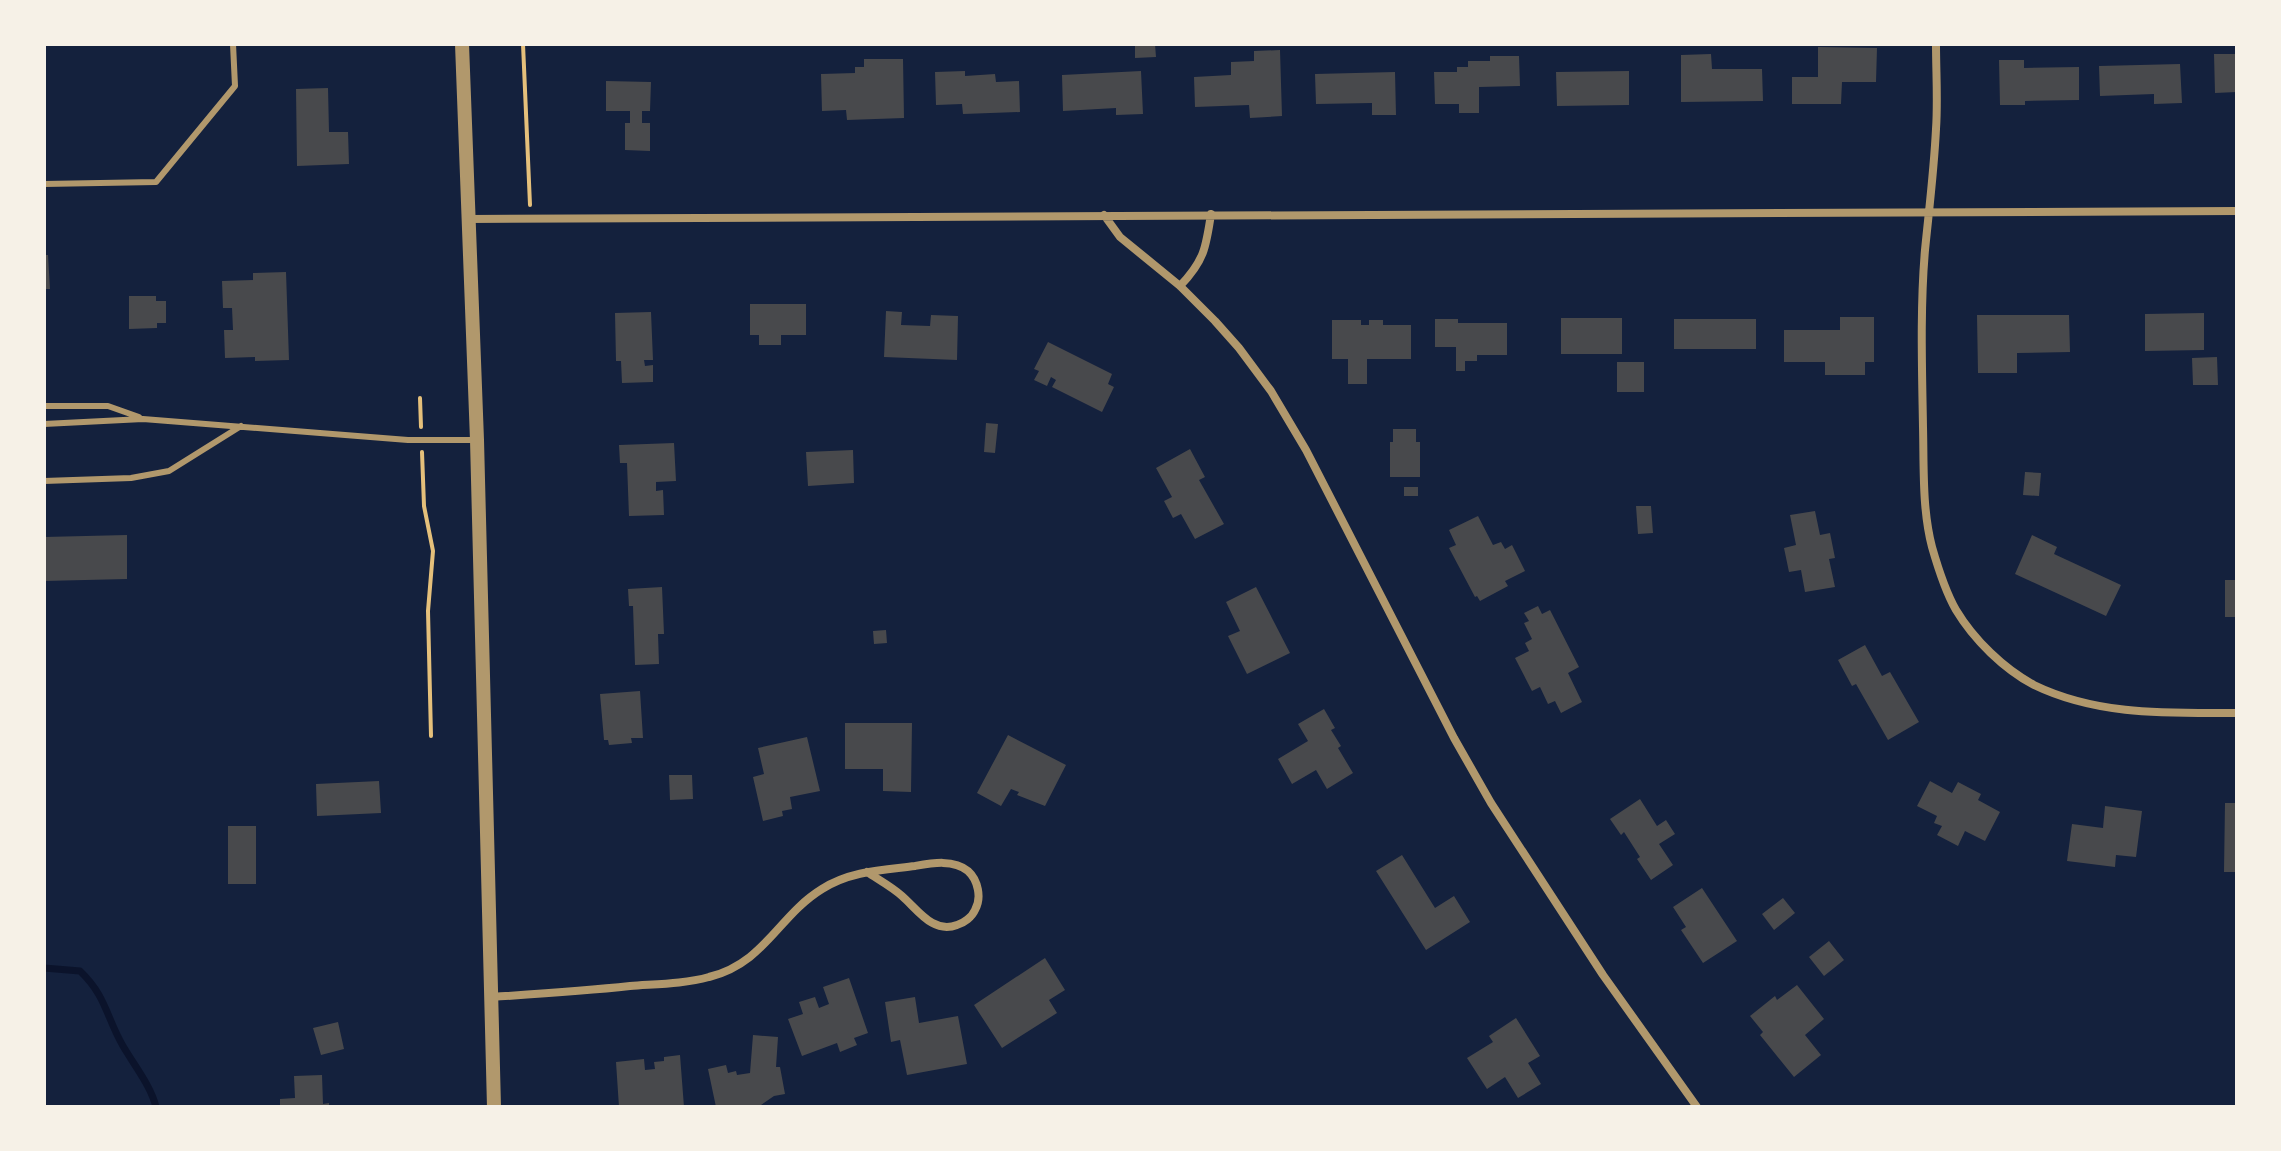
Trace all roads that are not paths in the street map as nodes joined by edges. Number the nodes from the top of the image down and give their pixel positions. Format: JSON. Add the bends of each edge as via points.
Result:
{"nodes":[{"id":1,"x":233,"y":44,"type":"edge"},
{"id":2,"x":462,"y":44,"type":"edge"},
{"id":3,"x":1936,"y":44,"type":"edge"},
{"id":4,"x":44,"y":184,"type":"edge"},
{"id":5,"x":1930,"y":211,"type":"junction"},
{"id":6,"x":2237,"y":211,"type":"edge"},
{"id":7,"x":1211,"y":214,"type":"junction"},
{"id":8,"x":1104,"y":215,"type":"junction"},
{"id":9,"x":469,"y":219,"type":"junction"},
{"id":10,"x":1180,"y":286,"type":"junction"},
{"id":11,"x":44,"y":406,"type":"edge"},
{"id":12,"x":143,"y":419,"type":"junction"},
{"id":13,"x":44,"y":424,"type":"edge"},
{"id":14,"x":241,"y":426,"type":"junction"},
{"id":15,"x":477,"y":440,"type":"junction"},
{"id":16,"x":44,"y":481,"type":"edge"},
{"id":17,"x":2237,"y":713,"type":"edge"},
{"id":18,"x":867,"y":872,"type":"junction"},
{"id":19,"x":491,"y":997,"type":"junction"},
{"id":20,"x":494,"y":1107,"type":"edge"},
{"id":21,"x":1697,"y":1107,"type":"edge"}],
"edges":[{"from":1,"to":4,"type":"lane","via":[[235,86],[156,182]]},
{"from":2,"to":9,"type":"street"},
{"from":3,"to":5,"type":"street"},
{"from":5,"to":6,"type":"street"},
{"from":5,"to":7,"type":"street"},
{"from":5,"to":17,"type":"street","via":[[1923,331],[1926,515],[1956,609],[2010,670],[2065,697],[2129,711]]},
{"from":7,"to":8,"type":"street"},
{"from":7,"to":10,"type":"street","via":[[1201,262]]},
{"from":8,"to":9,"type":"street"},
{"from":8,"to":10,"type":"street","via":[[1120,237]]},
{"from":9,"to":15,"type":"street"},
{"from":10,"to":21,"type":"street","via":[[1239,348],[1278,402],[1491,803]]},
{"from":11,"to":12,"type":"lane","via":[[108,406]]},
{"from":12,"to":13,"type":"lane"},
{"from":12,"to":14,"type":"lane"},
{"from":14,"to":15,"type":"lane"},
{"from":14,"to":16,"type":"lane","via":[[169,471]]},
{"from":15,"to":19,"type":"street"},
{"from":18,"to":18,"type":"street","via":[[930,863],[957,865],[967,870],[979,890],[976,909],[960,925],[935,926]]},
{"from":18,"to":19,"type":"street","via":[[822,889],[756,954],[709,977]]},
{"from":19,"to":20,"type":"street"}]}
